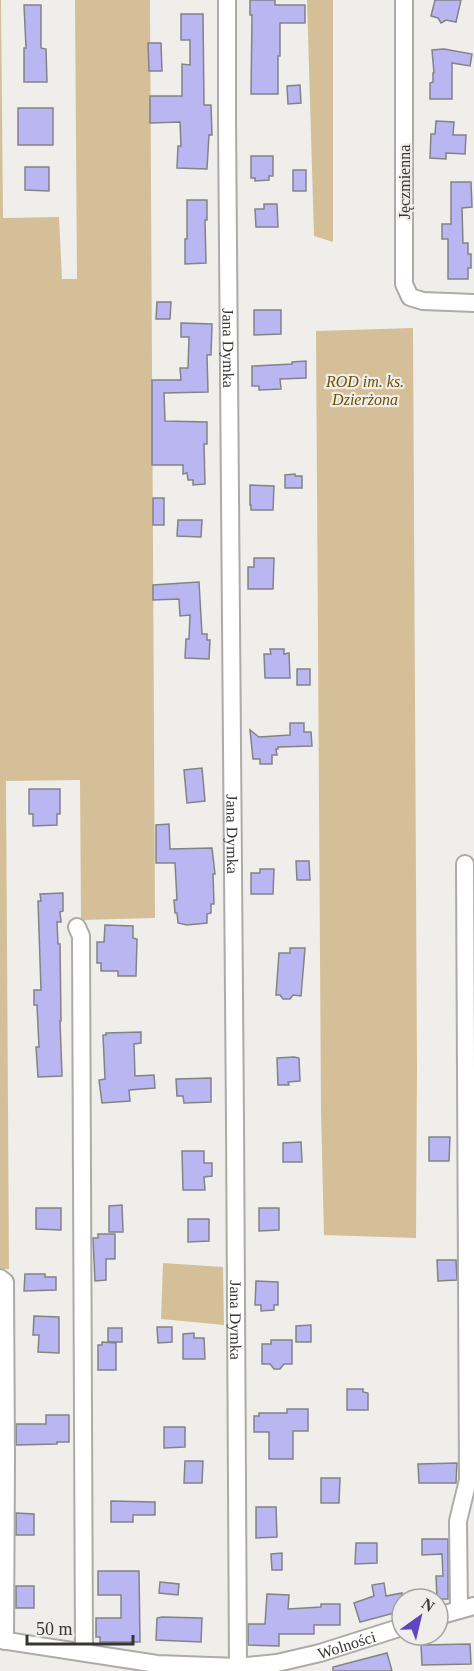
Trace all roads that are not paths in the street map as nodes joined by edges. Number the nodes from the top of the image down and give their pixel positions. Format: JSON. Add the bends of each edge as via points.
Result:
{"nodes":[{"id":1,"x":227,"y":0,"type":"edge"},
{"id":2,"x":404,"y":0,"type":"edge"},
{"id":3,"x":474,"y":303,"type":"edge"},
{"id":4,"x":465,"y":864,"type":"dead end"},
{"id":5,"x":77,"y":927,"type":"dead end"},
{"id":6,"x":470,"y":1056,"type":"edge"},
{"id":7,"x":0,"y":1278,"type":"edge"},
{"id":8,"x":3,"y":1435,"type":"edge"},
{"id":9,"x":3,"y":1458,"type":"edge"},
{"id":10,"x":467,"y":1608,"type":"edge"},
{"id":11,"x":450,"y":1613,"type":"edge"},
{"id":12,"x":390,"y":1631,"type":"edge"},
{"id":13,"x":3,"y":1641,"type":"edge"},
{"id":14,"x":84,"y":1652,"type":"junction"},
{"id":15,"x":157,"y":1667,"type":"edge"},
{"id":16,"x":238,"y":1667,"type":"junction"}],
"edges":[{"from":1,"to":16,"type":"street","name":"Jana Dymka"},
{"from":2,"to":3,"type":"street","name":"Jęczmienna","via":[[404,285],[410,297],[423,302]]},
{"from":4,"to":6,"type":"street"},
{"from":5,"to":14,"type":"street","via":[[81,936]]},
{"from":6,"to":10,"type":"street","via":[[468,1480],[458,1521]]},
{"from":7,"to":8,"type":"street","name":"Wolności","via":[[5,1282]]},
{"from":8,"to":9,"type":"street","name":"Wolności"},
{"from":9,"to":13,"type":"street","name":"Wolności"},
{"from":10,"to":11,"type":"street"},
{"from":12,"to":16,"type":"street","name":"Wolności","via":[[320,1653]]},
{"from":13,"to":14,"type":"street","name":"Wolności"},
{"from":14,"to":15,"type":"street","name":"Wolności"},
{"from":15,"to":16,"type":"street","name":"Wolności"}]}
